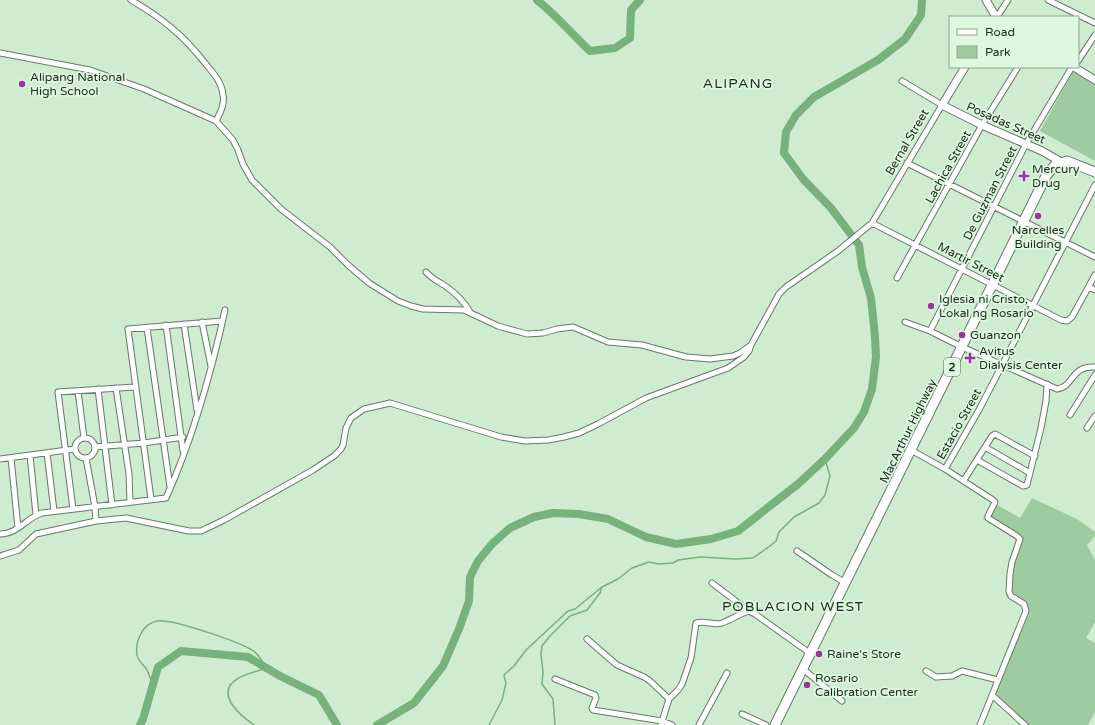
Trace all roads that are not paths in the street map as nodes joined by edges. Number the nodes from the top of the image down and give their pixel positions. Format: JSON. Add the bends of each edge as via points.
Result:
{"nodes":[{"id":1,"x":131,"y":0,"type":"edge"},
{"id":2,"x":986,"y":0,"type":"edge"},
{"id":3,"x":1008,"y":0,"type":"edge"},
{"id":4,"x":1048,"y":0,"type":"edge"},
{"id":5,"x":995,"y":16,"type":"edge"},
{"id":6,"x":997,"y":16,"type":"edge"},
{"id":7,"x":1095,"y":23,"type":"edge"},
{"id":8,"x":1095,"y":35,"type":"edge"},
{"id":9,"x":0,"y":53,"type":"edge"},
{"id":10,"x":1079,"y":59,"type":"edge"},
{"id":11,"x":965,"y":68,"type":"edge"},
{"id":12,"x":1017,"y":68,"type":"edge"},
{"id":13,"x":1072,"y":68,"type":"edge"},
{"id":14,"x":1075,"y":68,"type":"edge"},
{"id":15,"x":1095,"y":80,"type":"edge"},
{"id":16,"x":902,"y":81,"type":"dead end"},
{"id":17,"x":942,"y":105,"type":"junction"},
{"id":18,"x":216,"y":121,"type":"junction"},
{"id":19,"x":982,"y":125,"type":"junction"},
{"id":20,"x":1026,"y":144,"type":"junction"},
{"id":21,"x":1061,"y":162,"type":"junction"},
{"id":22,"x":908,"y":164,"type":"junction"},
{"id":23,"x":1095,"y":172,"type":"edge"},
{"id":24,"x":950,"y":184,"type":"junction"},
{"id":25,"x":1095,"y":185,"type":"edge"},
{"id":26,"x":994,"y":207,"type":"junction"},
{"id":27,"x":1024,"y":221,"type":"junction"},
{"id":28,"x":872,"y":223,"type":"junction"},
{"id":29,"x":1065,"y":242,"type":"junction"},
{"id":30,"x":915,"y":245,"type":"junction"},
{"id":31,"x":1095,"y":257,"type":"edge"},
{"id":32,"x":962,"y":270,"type":"junction"},
{"id":33,"x":426,"y":272,"type":"dead end"},
{"id":34,"x":1095,"y":275,"type":"edge"},
{"id":35,"x":897,"y":278,"type":"dead end"},
{"id":36,"x":992,"y":284,"type":"junction"},
{"id":37,"x":1089,"y":287,"type":"junction"},
{"id":38,"x":1095,"y":290,"type":"edge"},
{"id":39,"x":1033,"y":305,"type":"junction"},
{"id":40,"x":225,"y":310,"type":"dead end"},
{"id":41,"x":470,"y":312,"type":"junction"},
{"id":42,"x":222,"y":320,"type":"junction"},
{"id":43,"x":202,"y":322,"type":"junction"},
{"id":44,"x":905,"y":322,"type":"dead end"},
{"id":45,"x":184,"y":324,"type":"junction"},
{"id":46,"x":166,"y":325,"type":"junction"},
{"id":47,"x":147,"y":328,"type":"junction"},
{"id":48,"x":930,"y":332,"type":"junction"},
{"id":49,"x":751,"y":345,"type":"junction"},
{"id":50,"x":962,"y":347,"type":"junction"},
{"id":51,"x":1003,"y":364,"type":"junction"},
{"id":52,"x":1095,"y":366,"type":"edge"},
{"id":53,"x":212,"y":369,"type":"junction"},
{"id":54,"x":1095,"y":375,"type":"edge"},
{"id":55,"x":1047,"y":384,"type":"junction"},
{"id":56,"x":135,"y":387,"type":"junction"},
{"id":57,"x":116,"y":388,"type":"junction"},
{"id":58,"x":98,"y":389,"type":"junction"},
{"id":59,"x":78,"y":391,"type":"junction"},
{"id":60,"x":197,"y":412,"type":"junction"},
{"id":61,"x":1070,"y":415,"type":"dead end"},
{"id":62,"x":1095,"y":416,"type":"edge"},
{"id":63,"x":1088,"y":428,"type":"dead end"},
{"id":64,"x":190,"y":436,"type":"junction"},
{"id":65,"x":181,"y":437,"type":"junction"},
{"id":66,"x":84,"y":438,"type":"junction"},
{"id":67,"x":163,"y":439,"type":"junction"},
{"id":68,"x":144,"y":443,"type":"junction"},
{"id":69,"x":124,"y":445,"type":"junction"},
{"id":70,"x":95,"y":447,"type":"junction"},
{"id":71,"x":105,"y":447,"type":"junction"},
{"id":72,"x":985,"y":447,"type":"junction"},
{"id":73,"x":75,"y":449,"type":"junction"},
{"id":74,"x":66,"y":450,"type":"junction"},
{"id":75,"x":912,"y":450,"type":"junction"},
{"id":76,"x":47,"y":453,"type":"junction"},
{"id":77,"x":183,"y":453,"type":"junction"},
{"id":78,"x":30,"y":455,"type":"junction"},
{"id":79,"x":1034,"y":456,"type":"junction"},
{"id":80,"x":11,"y":458,"type":"junction"},
{"id":81,"x":86,"y":458,"type":"junction"},
{"id":82,"x":0,"y":459,"type":"edge"},
{"id":83,"x":977,"y":460,"type":"junction"},
{"id":84,"x":945,"y":468,"type":"junction"},
{"id":85,"x":1030,"y":473,"type":"junction"},
{"id":86,"x":964,"y":480,"type":"junction"},
{"id":87,"x":170,"y":488,"type":"junction"},
{"id":88,"x":151,"y":499,"type":"junction"},
{"id":89,"x":130,"y":502,"type":"junction"},
{"id":90,"x":112,"y":505,"type":"junction"},
{"id":91,"x":95,"y":506,"type":"junction"},
{"id":92,"x":73,"y":509,"type":"junction"},
{"id":93,"x":54,"y":511,"type":"junction"},
{"id":94,"x":36,"y":515,"type":"junction"},
{"id":95,"x":96,"y":521,"type":"junction"},
{"id":96,"x":18,"y":528,"type":"junction"},
{"id":97,"x":0,"y":534,"type":"edge"},
{"id":98,"x":798,"y":551,"type":"dead end"},
{"id":99,"x":0,"y":556,"type":"edge"},
{"id":100,"x":712,"y":583,"type":"dead end"},
{"id":101,"x":846,"y":583,"type":"junction"},
{"id":102,"x":749,"y":612,"type":"junction"},
{"id":103,"x":587,"y":639,"type":"dead end"},
{"id":104,"x":811,"y":654,"type":"junction"},
{"id":105,"x":803,"y":669,"type":"junction"},
{"id":106,"x":926,"y":670,"type":"dead end"},
{"id":107,"x":727,"y":673,"type":"dead end"},
{"id":108,"x":555,"y":679,"type":"dead end"},
{"id":109,"x":998,"y":680,"type":"junction"},
{"id":110,"x":992,"y":695,"type":"junction"},
{"id":111,"x":669,"y":699,"type":"junction"},
{"id":112,"x":842,"y":701,"type":"dead end"},
{"id":113,"x":742,"y":714,"type":"dead end"},
{"id":114,"x":662,"y":723,"type":"edge"},
{"id":115,"x":672,"y":725,"type":"edge"},
{"id":116,"x":699,"y":725,"type":"edge"},
{"id":117,"x":766,"y":725,"type":"edge"},
{"id":118,"x":775,"y":725,"type":"edge"},
{"id":119,"x":980,"y":725,"type":"edge"},
{"id":120,"x":1025,"y":725,"type":"edge"}],
"edges":[{"from":1,"to":18,"type":"street","via":[[178,33],[216,77],[224,100]]},
{"from":2,"to":5,"type":"main road"},
{"from":3,"to":6,"type":"street"},
{"from":4,"to":7,"type":"street"},
{"from":8,"to":10,"type":"street"},
{"from":9,"to":18,"type":"street","via":[[90,70],[144,89]]},
{"from":11,"to":17,"type":"main road","name":"Bernal Street"},
{"from":12,"to":19,"type":"street","name":"Lachica Street"},
{"from":13,"to":20,"type":"street","name":"De Guzman Street"},
{"from":14,"to":15,"type":"main road"},
{"from":16,"to":17,"type":"street"},
{"from":17,"to":19,"type":"main road","name":"Posadas Street"},
{"from":17,"to":22,"type":"street","name":"Bernal Street"},
{"from":18,"to":41,"type":"street","via":[[233,140],[252,180],[280,209],[330,247],[369,283],[411,306]]},
{"from":19,"to":20,"type":"main road","name":"Posadas Street"},
{"from":19,"to":24,"type":"street","name":"Lachica Street"},
{"from":20,"to":21,"type":"main road","name":"Posadas Street"},
{"from":20,"to":26,"type":"street","name":"De Guzman Street"},
{"from":21,"to":23,"type":"highway","via":[[1066,161]]},
{"from":21,"to":27,"type":"highway","name":"MacArthur Highway","number":"2","via":[[1055,164],[1046,176]]},
{"from":22,"to":24,"type":"street"},
{"from":22,"to":28,"type":"street","name":"Bernal Street"},
{"from":24,"to":26,"type":"street"},
{"from":24,"to":30,"type":"street","name":"Lachica Street"},
{"from":25,"to":29,"type":"street","name":"Estacio Street"},
{"from":26,"to":27,"type":"street"},
{"from":26,"to":32,"type":"street","name":"De Guzman Street"},
{"from":27,"to":29,"type":"street"},
{"from":27,"to":36,"type":"highway","name":"MacArthur Highway","number":"2"},
{"from":28,"to":30,"type":"street","name":"Martir Street"},
{"from":28,"to":49,"type":"street","name":"Bernal Street","via":[[779,294]]},
{"from":29,"to":31,"type":"street"},
{"from":29,"to":39,"type":"street","name":"Estacio Street"},
{"from":30,"to":32,"type":"street","name":"Martir Street"},
{"from":30,"to":35,"type":"street","name":"Lachica Street"},
{"from":32,"to":36,"type":"street","name":"Martir Street"},
{"from":32,"to":48,"type":"street","name":"De Guzman Street"},
{"from":33,"to":41,"type":"street","via":[[454,293]]},
{"from":34,"to":37,"type":"street"},
{"from":36,"to":39,"type":"street","name":"Martir Street"},
{"from":36,"to":50,"type":"highway","name":"MacArthur Highway","number":"2"},
{"from":37,"to":38,"type":"street"},
{"from":37,"to":39,"type":"street","name":"Martir Street","via":[[1068,321],[1061,320]]},
{"from":39,"to":51,"type":"street","name":"Estacio Street"},
{"from":40,"to":42,"type":"street"},
{"from":41,"to":49,"type":"street","via":[[518,333],[534,334],[573,327],[608,342],[642,345],[697,359],[734,356]]},
{"from":42,"to":43,"type":"street"},
{"from":42,"to":53,"type":"street"},
{"from":43,"to":45,"type":"street"},
{"from":43,"to":53,"type":"street"},
{"from":44,"to":48,"type":"street"},
{"from":45,"to":46,"type":"street"},
{"from":45,"to":60,"type":"street"},
{"from":46,"to":47,"type":"street"},
{"from":46,"to":65,"type":"street"},
{"from":47,"to":56,"type":"street","via":[[128,330]]},
{"from":47,"to":67,"type":"street"},
{"from":48,"to":50,"type":"street"},
{"from":49,"to":95,"type":"street","name":"Bernal Street","via":[[744,357],[728,368],[646,398],[598,424],[564,437],[535,442],[515,440],[397,405],[382,404],[364,409],[351,418],[343,445],[334,456],[201,531],[189,531],[126,518]]},
{"from":50,"to":51,"type":"street"},
{"from":50,"to":75,"type":"highway","name":"MacArthur Highway","number":"2"},
{"from":51,"to":55,"type":"street"},
{"from":51,"to":84,"type":"street","name":"Estacio Street"},
{"from":52,"to":55,"type":"street","via":[[1081,368],[1060,388]]},
{"from":53,"to":60,"type":"street"},
{"from":54,"to":61,"type":"street"},
{"from":55,"to":79,"type":"street","via":[[1046,401]]},
{"from":56,"to":57,"type":"street"},
{"from":56,"to":68,"type":"street"},
{"from":57,"to":58,"type":"street"},
{"from":57,"to":69,"type":"street"},
{"from":58,"to":59,"type":"street"},
{"from":58,"to":71,"type":"street"},
{"from":59,"to":66,"type":"street"},
{"from":59,"to":74,"type":"street","via":[[58,392]]},
{"from":60,"to":64,"type":"street"},
{"from":62,"to":63,"type":"street"},
{"from":64,"to":65,"type":"street"},
{"from":64,"to":77,"type":"street"},
{"from":65,"to":67,"type":"street"},
{"from":65,"to":77,"type":"street"},
{"from":66,"to":70,"type":"street","via":[[91,441]]},
{"from":66,"to":73,"type":"street","via":[[77,442]]},
{"from":67,"to":68,"type":"street"},
{"from":67,"to":87,"type":"street"},
{"from":68,"to":69,"type":"street"},
{"from":68,"to":88,"type":"street"},
{"from":69,"to":71,"type":"street"},
{"from":69,"to":89,"type":"street"},
{"from":70,"to":71,"type":"street"},
{"from":70,"to":81,"type":"street","via":[[92,455]]},
{"from":71,"to":90,"type":"street"},
{"from":72,"to":79,"type":"street","via":[[996,434]]},
{"from":72,"to":83,"type":"street"},
{"from":72,"to":85,"type":"street"},
{"from":73,"to":74,"type":"street"},
{"from":73,"to":81,"type":"street","via":[[78,456]]},
{"from":74,"to":76,"type":"street"},
{"from":74,"to":92,"type":"street"},
{"from":75,"to":84,"type":"street","name":"Estacio Street"},
{"from":75,"to":101,"type":"highway","name":"MacArthur Highway","number":"2"},
{"from":76,"to":78,"type":"street"},
{"from":76,"to":93,"type":"street"},
{"from":77,"to":87,"type":"street"},
{"from":78,"to":80,"type":"street"},
{"from":78,"to":94,"type":"street"},
{"from":79,"to":85,"type":"street"},
{"from":80,"to":82,"type":"street"},
{"from":80,"to":96,"type":"street"},
{"from":81,"to":91,"type":"street"},
{"from":83,"to":85,"type":"street","via":[[1023,486],[1027,483]]},
{"from":83,"to":86,"type":"street"},
{"from":84,"to":86,"type":"street"},
{"from":86,"to":109,"type":"street","via":[[994,500],[989,519],[1020,539],[1012,562],[1009,592],[1024,604],[1026,611]]},
{"from":87,"to":88,"type":"street","via":[[166,498]]},
{"from":88,"to":89,"type":"street"},
{"from":89,"to":90,"type":"street"},
{"from":90,"to":91,"type":"street"},
{"from":91,"to":92,"type":"street"},
{"from":91,"to":95,"type":"street"},
{"from":92,"to":93,"type":"street"},
{"from":93,"to":94,"type":"street"},
{"from":94,"to":96,"type":"street"},
{"from":95,"to":99,"type":"street","name":"Bernal Street","via":[[36,534],[19,550]]},
{"from":96,"to":97,"type":"street","via":[[13,532]]},
{"from":98,"to":101,"type":"street"},
{"from":100,"to":102,"type":"street"},
{"from":101,"to":104,"type":"highway","name":"MacArthur Highway","number":"2"},
{"from":102,"to":104,"type":"street"},
{"from":102,"to":111,"type":"street","via":[[721,624],[696,623],[692,658],[682,684]]},
{"from":103,"to":111,"type":"street","via":[[616,665],[644,677]]},
{"from":104,"to":105,"type":"highway","name":"MacArthur Highway","number":"2"},
{"from":105,"to":112,"type":"street"},
{"from":105,"to":118,"type":"highway","name":"MacArthur Highway","number":"2"},
{"from":106,"to":109,"type":"street","via":[[936,677],[952,676],[962,671]]},
{"from":107,"to":116,"type":"street"},
{"from":108,"to":114,"type":"street","via":[[595,695],[592,710]]},
{"from":109,"to":110,"type":"street"},
{"from":110,"to":119,"type":"street"},
{"from":110,"to":120,"type":"street"},
{"from":111,"to":114,"type":"street"},
{"from":113,"to":117,"type":"street"},
{"from":114,"to":115,"type":"street"}]}
